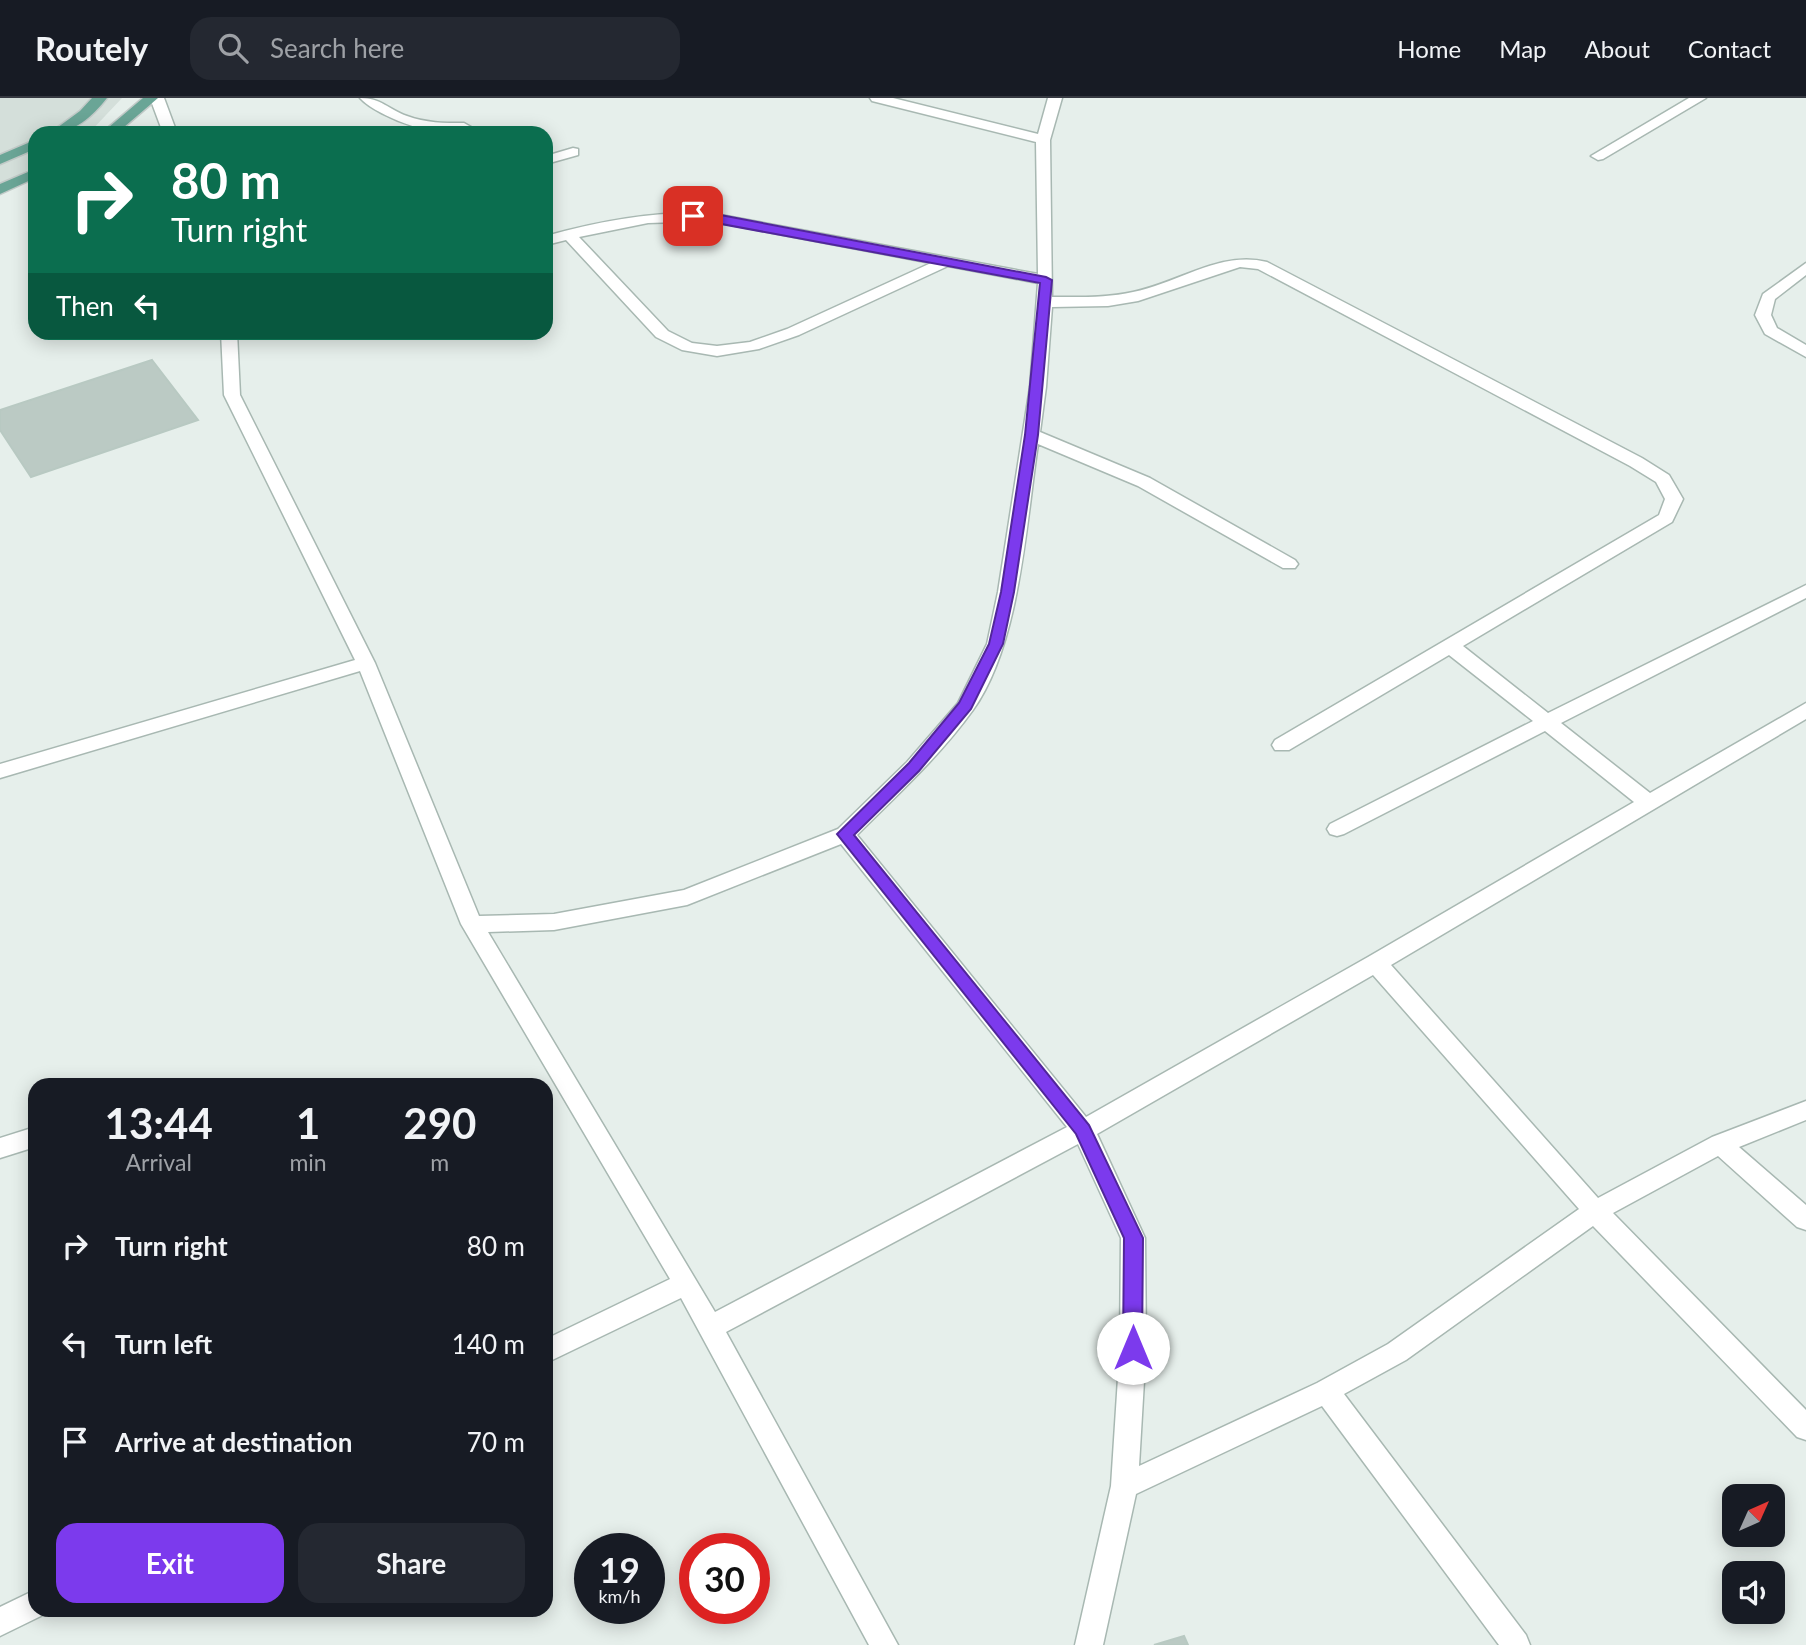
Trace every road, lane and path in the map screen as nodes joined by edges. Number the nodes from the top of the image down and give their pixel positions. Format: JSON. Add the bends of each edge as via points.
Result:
{"nodes":[{"id":1,"x":100,"y":98,"type":"edge"},
{"id":2,"x":150,"y":98,"type":"edge"},
{"id":3,"x":157,"y":98,"type":"edge"},
{"id":4,"x":367,"y":98,"type":"edge"},
{"id":5,"x":877,"y":98,"type":"edge"},
{"id":6,"x":1055,"y":98,"type":"edge"},
{"id":7,"x":1699,"y":98,"type":"edge"},
{"id":8,"x":67,"y":126,"type":"edge"},
{"id":9,"x":117,"y":126,"type":"edge"},
{"id":10,"x":167,"y":126,"type":"edge"},
{"id":11,"x":453,"y":126,"type":"edge"},
{"id":12,"x":1043,"y":140,"type":"junction"},
{"id":13,"x":28,"y":147,"type":"edge"},
{"id":14,"x":573,"y":152,"type":"dead end"},
{"id":15,"x":1598,"y":156,"type":"dead end"},
{"id":16,"x":553,"y":158,"type":"edge"},
{"id":17,"x":0,"y":160,"type":"edge"},
{"id":18,"x":28,"y":176,"type":"edge"},
{"id":19,"x":0,"y":190,"type":"edge"},
{"id":20,"x":569,"y":235,"type":"junction"},
{"id":21,"x":553,"y":239,"type":"edge"},
{"id":22,"x":947,"y":261,"type":"junction"},
{"id":23,"x":1806,"y":268,"type":"edge"},
{"id":24,"x":1046,"y":280,"type":"junction"},
{"id":25,"x":1044,"y":302,"type":"junction"},
{"id":26,"x":230,"y":340,"type":"edge"},
{"id":27,"x":1806,"y":352,"type":"edge"},
{"id":28,"x":1031,"y":435,"type":"junction"},
{"id":29,"x":1289,"y":564,"type":"dead end"},
{"id":30,"x":1806,"y":591,"type":"edge"},
{"id":31,"x":1450,"y":646,"type":"junction"},
{"id":32,"x":366,"y":663,"type":"junction"},
{"id":33,"x":1806,"y":710,"type":"edge"},
{"id":34,"x":1548,"y":723,"type":"junction"},
{"id":35,"x":1282,"y":745,"type":"dead end"},
{"id":36,"x":0,"y":771,"type":"edge"},
{"id":37,"x":1649,"y":803,"type":"junction"},
{"id":38,"x":1337,"y":829,"type":"dead end"},
{"id":39,"x":845,"y":834,"type":"junction"},
{"id":40,"x":472,"y":924,"type":"junction"},
{"id":41,"x":1376,"y":963,"type":"junction"},
{"id":42,"x":1806,"y":1110,"type":"edge"},
{"id":43,"x":1083,"y":1130,"type":"junction"},
{"id":44,"x":28,"y":1140,"type":"edge"},
{"id":45,"x":1720,"y":1144,"type":"junction"},
{"id":46,"x":0,"y":1148,"type":"edge"},
{"id":47,"x":1595,"y":1211,"type":"junction"},
{"id":48,"x":1806,"y":1220,"type":"edge"},
{"id":49,"x":686,"y":1283,"type":"junction"},
{"id":50,"x":711,"y":1327,"type":"junction"},
{"id":51,"x":553,"y":1349,"type":"edge"},
{"id":52,"x":1326,"y":1391,"type":"junction"},
{"id":53,"x":1806,"y":1428,"type":"edge"},
{"id":54,"x":1124,"y":1486,"type":"junction"},
{"id":55,"x":28,"y":1608,"type":"edge"},
{"id":56,"x":0,"y":1622,"type":"edge"},
{"id":57,"x":884,"y":1645,"type":"edge"},
{"id":58,"x":1089,"y":1645,"type":"edge"},
{"id":59,"x":1517,"y":1645,"type":"edge"}],
"edges":[{"from":1,"to":8,"type":"main road"},
{"from":2,"to":9,"type":"main road"},
{"from":3,"to":10,"type":"street"},
{"from":4,"to":11,"type":"street","via":[[384,112],[409,122]]},
{"from":5,"to":12,"type":"street"},
{"from":6,"to":12,"type":"street"},
{"from":7,"to":15,"type":"street"},
{"from":12,"to":24,"type":"street"},
{"from":13,"to":17,"type":"main road"},
{"from":14,"to":16,"type":"street"},
{"from":18,"to":19,"type":"main road"},
{"from":20,"to":21,"type":"street"},
{"from":20,"to":22,"type":"street","via":[[676,215],[710,217]]},
{"from":20,"to":22,"type":"street","via":[[662,334],[688,347],[717,351],[753,346],[793,332]]},
{"from":22,"to":24,"type":"street"},
{"from":23,"to":27,"type":"street","via":[[1768,297],[1763,315],[1771,331]]},
{"from":24,"to":25,"type":"street"},
{"from":25,"to":28,"type":"street"},
{"from":25,"to":31,"type":"street","via":[[1128,298],[1239,262],[1262,265],[1663,480],[1674,499],[1666,518]]},
{"from":26,"to":32,"type":"street","via":[[232,395]]},
{"from":28,"to":29,"type":"street","via":[[1144,482]]},
{"from":28,"to":39,"type":"street","via":[[996,644],[965,706],[914,767]]},
{"from":30,"to":34,"type":"street"},
{"from":31,"to":34,"type":"street"},
{"from":31,"to":35,"type":"street"},
{"from":32,"to":36,"type":"street"},
{"from":32,"to":40,"type":"street"},
{"from":33,"to":37,"type":"street"},
{"from":34,"to":37,"type":"street"},
{"from":34,"to":38,"type":"street"},
{"from":37,"to":41,"type":"street"},
{"from":39,"to":40,"type":"street","via":[[687,897],[554,922]]},
{"from":39,"to":43,"type":"street"},
{"from":40,"to":49,"type":"street"},
{"from":41,"to":43,"type":"street"},
{"from":41,"to":47,"type":"street"},
{"from":42,"to":45,"type":"street"},
{"from":43,"to":50,"type":"street"},
{"from":43,"to":54,"type":"street","via":[[1133,1238],[1133,1348]]},
{"from":44,"to":46,"type":"street"},
{"from":45,"to":47,"type":"street"},
{"from":45,"to":48,"type":"street"},
{"from":47,"to":52,"type":"street","via":[[1397,1352]]},
{"from":47,"to":53,"type":"street"},
{"from":49,"to":50,"type":"street"},
{"from":49,"to":51,"type":"street"},
{"from":50,"to":57,"type":"street"},
{"from":52,"to":54,"type":"street"},
{"from":52,"to":59,"type":"street"},
{"from":54,"to":58,"type":"street"},
{"from":55,"to":56,"type":"street"}]}
